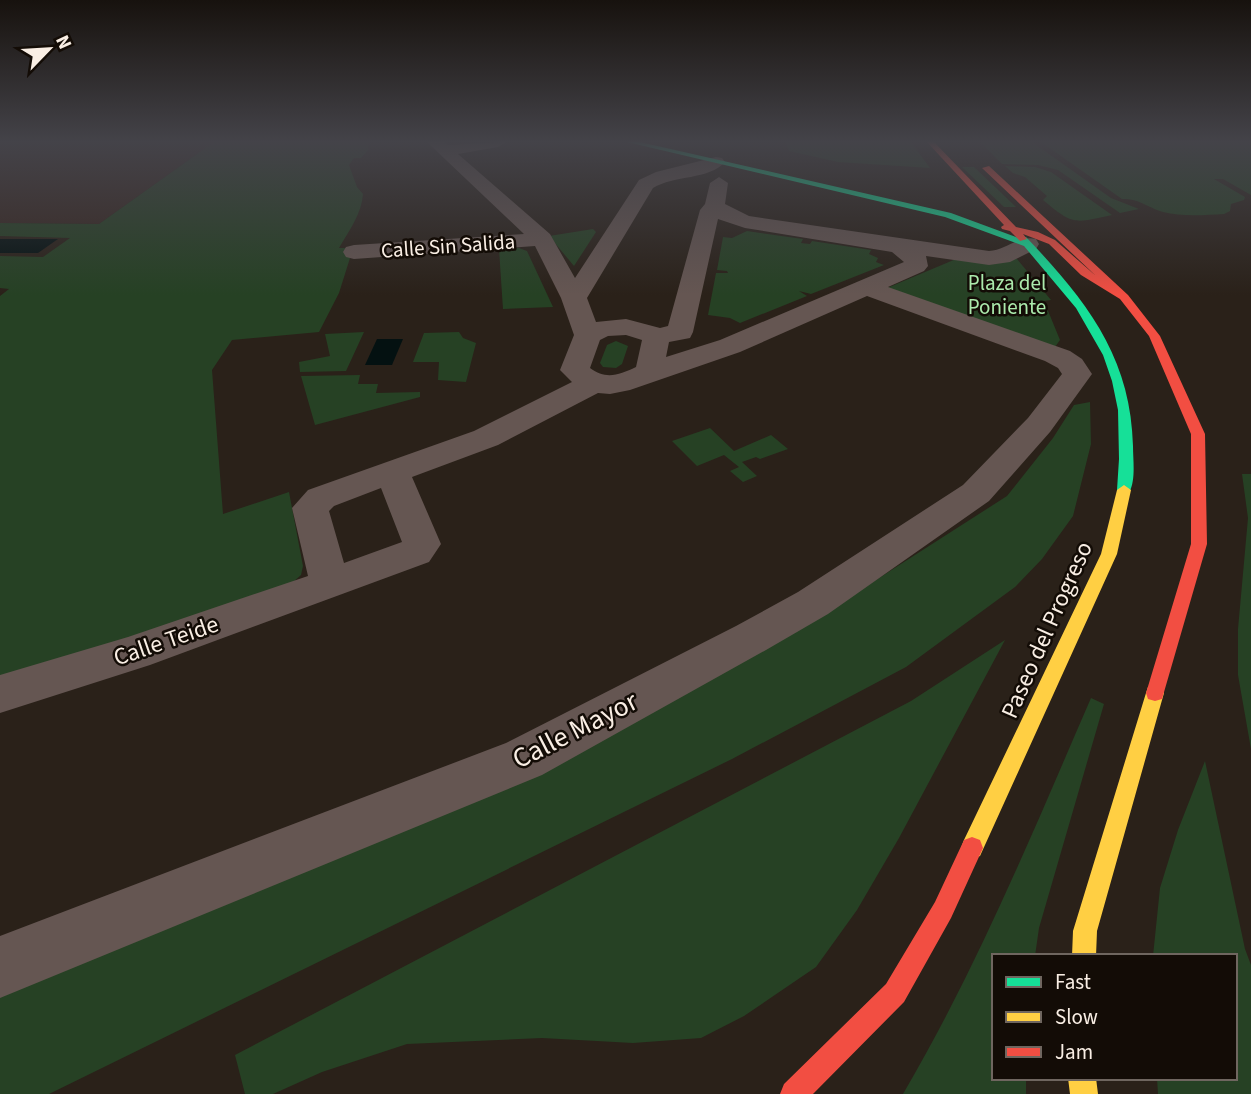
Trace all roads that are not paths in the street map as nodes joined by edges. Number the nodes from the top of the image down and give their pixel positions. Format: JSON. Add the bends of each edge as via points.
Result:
{"nodes":[{"id":1,"x":491,"y":193,"type":"edge"},
{"id":2,"x":640,"y":193,"type":"edge"},
{"id":3,"x":713,"y":193,"type":"edge"},
{"id":4,"x":850,"y":193,"type":"edge"},
{"id":5,"x":957,"y":193,"type":"edge"},
{"id":6,"x":1013,"y":193,"type":"edge"},
{"id":7,"x":961,"y":200,"type":"junction"},
{"id":8,"x":710,"y":217,"type":"junction"},
{"id":9,"x":1013,"y":239,"type":"junction"},
{"id":10,"x":542,"y":240,"type":"junction"},
{"id":11,"x":899,"y":246,"type":"junction"},
{"id":12,"x":354,"y":252,"type":"dead end"},
{"id":13,"x":868,"y":288,"type":"junction"},
{"id":14,"x":1124,"y":297,"type":"junction"},
{"id":15,"x":574,"y":298,"type":"junction"},
{"id":16,"x":588,"y":335,"type":"junction"},
{"id":17,"x":668,"y":335,"type":"junction"},
{"id":18,"x":730,"y":346,"type":"junction"},
{"id":19,"x":649,"y":372,"type":"junction"},
{"id":20,"x":592,"y":384,"type":"junction"},
{"id":21,"x":392,"y":471,"type":"junction"},
{"id":22,"x":330,"y":584,"type":"junction"},
{"id":23,"x":0,"y":694,"type":"edge"},
{"id":24,"x":1084,"y":954,"type":"edge"},
{"id":25,"x":0,"y":967,"type":"edge"},
{"id":26,"x":794,"y":1094,"type":"edge"}],
"edges":[{"from":1,"to":10,"type":"street"},
{"from":2,"to":15,"type":"street"},
{"from":3,"to":8,"type":"street"},
{"from":4,"to":7,"type":"main road","via":[[910,207]]},
{"from":5,"to":7,"type":"main road","name":"Paseo del Progreso"},
{"from":6,"to":14,"type":"main road"},
{"from":7,"to":9,"type":"main road","name":"Paseo del Progreso"},
{"from":7,"to":9,"type":"main road"},
{"from":8,"to":11,"type":"street","via":[[724,214],[745,222]]},
{"from":8,"to":17,"type":"street"},
{"from":9,"to":11,"type":"street","via":[[1002,257],[989,258]]},
{"from":9,"to":14,"type":"main road","via":[[1052,242],[1084,273]]},
{"from":9,"to":26,"type":"main road","name":"Paseo del Progreso","via":[[1084,308],[1104,340],[1119,383],[1126,426],[1126,479],[1109,554],[943,910],[895,993]]},
{"from":10,"to":12,"type":"street","name":"Calle Sin Salida"},
{"from":10,"to":15,"type":"street"},
{"from":11,"to":13,"type":"street","via":[[916,259],[916,267]]},
{"from":13,"to":18,"type":"street"},
{"from":13,"to":25,"type":"street","name":"Calle Mayor","via":[[1065,358],[1074,367],[1077,374],[1039,425],[976,494],[824,596],[524,759]]},
{"from":14,"to":24,"type":"main road","via":[[1154,336],[1198,434],[1199,544],[1085,931]]},
{"from":15,"to":16,"type":"street"},
{"from":16,"to":17,"type":"street","via":[[604,328],[626,327]]},
{"from":16,"to":20,"type":"street","via":[[575,370]]},
{"from":17,"to":18,"type":"street"},
{"from":17,"to":19,"type":"street"},
{"from":18,"to":19,"type":"street"},
{"from":19,"to":20,"type":"street","via":[[613,385]]},
{"from":20,"to":21,"type":"street","via":[[486,438]]},
{"from":21,"to":22,"type":"street","via":[[321,498],[310,508]]},
{"from":21,"to":22,"type":"street","name":"Calle Teide","via":[[422,544],[415,553]]},
{"from":22,"to":23,"type":"street","name":"Calle Teide"}]}
